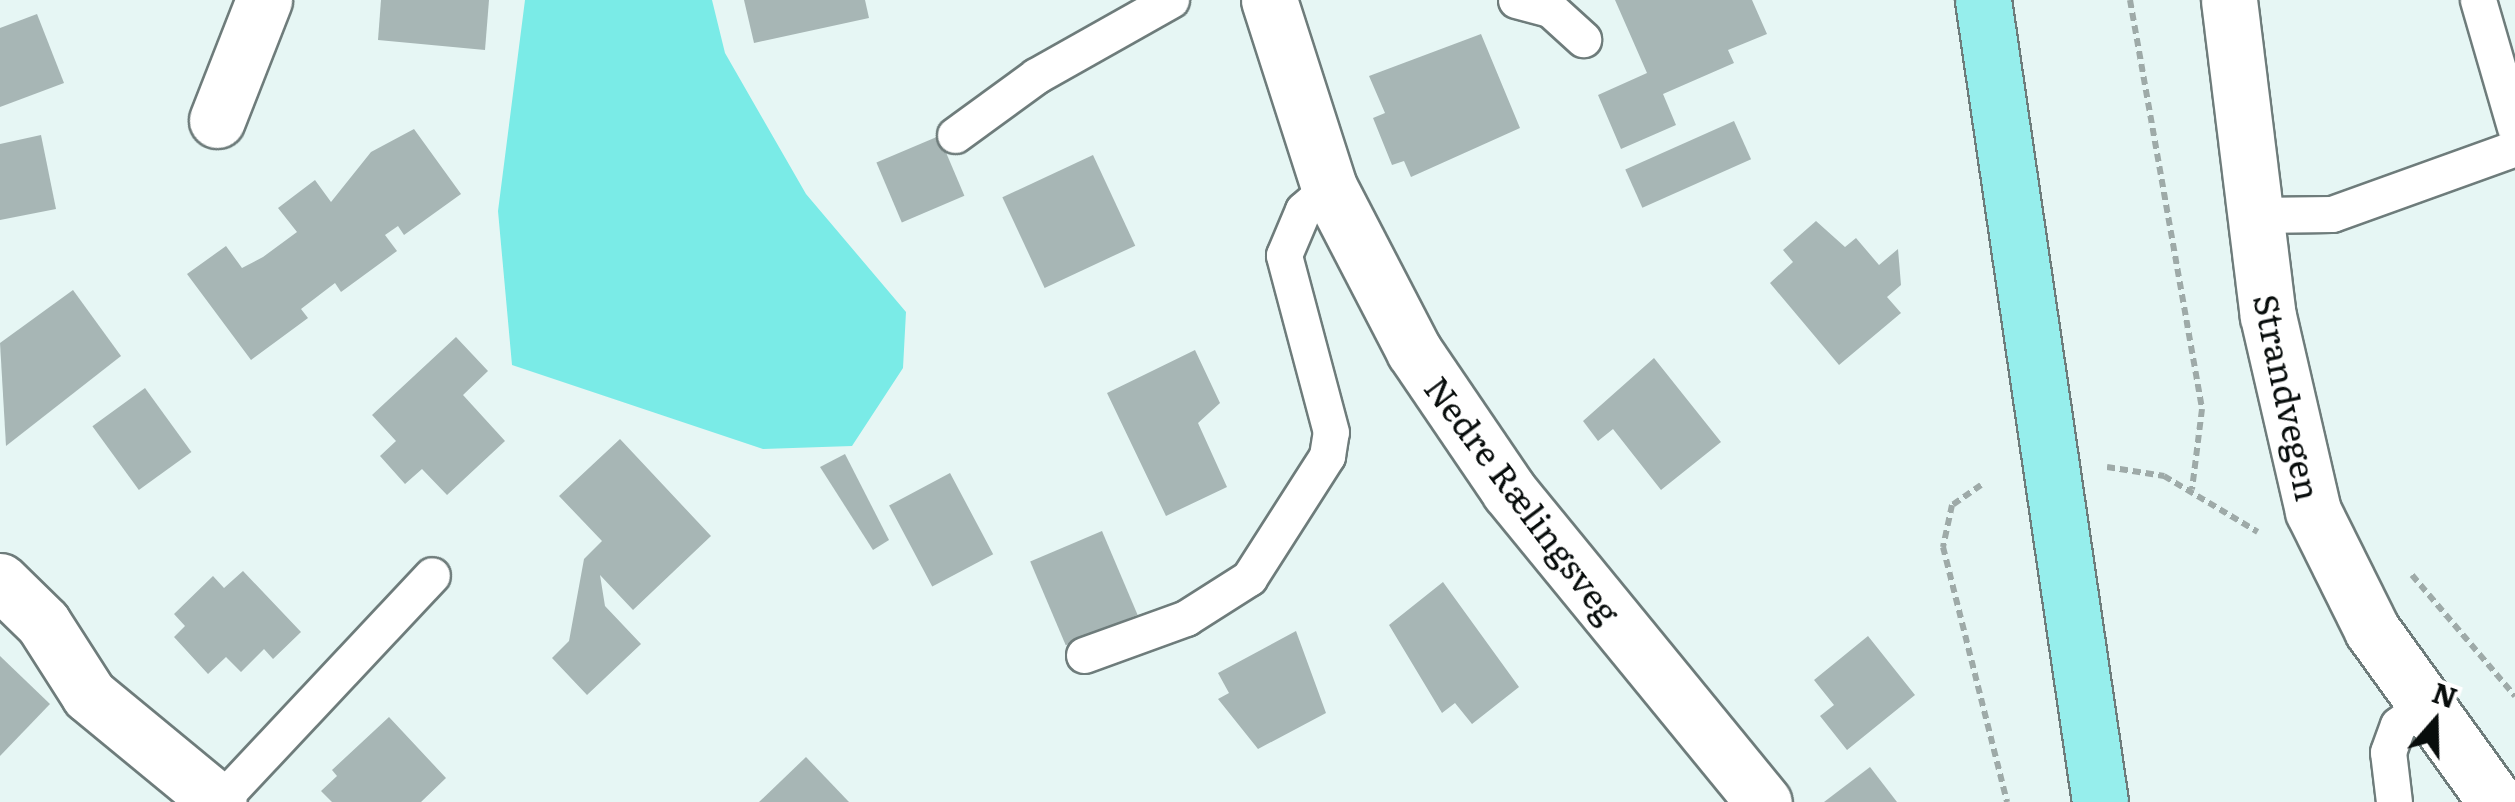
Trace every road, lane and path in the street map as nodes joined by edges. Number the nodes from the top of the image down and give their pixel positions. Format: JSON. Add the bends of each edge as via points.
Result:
{"nodes":[{"id":1,"x":264,"y":0,"type":"edge"},
{"id":2,"x":1171,"y":0,"type":"edge"},
{"id":3,"x":1269,"y":0,"type":"edge"},
{"id":4,"x":1516,"y":0,"type":"edge"},
{"id":5,"x":1983,"y":0,"type":"edge"},
{"id":6,"x":2130,"y":0,"type":"edge"},
{"id":7,"x":2229,"y":0,"type":"edge"},
{"id":8,"x":2478,"y":0,"type":"edge"},
{"id":9,"x":1583,"y":39,"type":"dead end"},
{"id":10,"x":217,"y":120,"type":"dead end"},
{"id":11,"x":2515,"y":126,"type":"edge"},
{"id":12,"x":955,"y":135,"type":"dead end"},
{"id":13,"x":2515,"y":148,"type":"edge"},
{"id":14,"x":1329,"y":187,"type":"junction"},
{"id":15,"x":2256,"y":215,"type":"junction"},
{"id":16,"x":2106,"y":467,"type":"dead end"},
{"id":17,"x":1981,"y":484,"type":"dead end"},
{"id":18,"x":2192,"y":490,"type":"junction"},
{"id":19,"x":2329,"y":548,"type":"junction"},
{"id":20,"x":432,"y":576,"type":"dead end"},
{"id":21,"x":0,"y":581,"type":"edge"},
{"id":22,"x":1084,"y":655,"type":"dead end"},
{"id":23,"x":2425,"y":704,"type":"junction"},
{"id":24,"x":219,"y":802,"type":"edge"},
{"id":25,"x":1764,"y":802,"type":"edge"},
{"id":26,"x":2006,"y":802,"type":"edge"},
{"id":27,"x":2100,"y":802,"type":"edge"},
{"id":28,"x":2394,"y":802,"type":"edge"},
{"id":29,"x":2496,"y":802,"type":"edge"}],
"edges":[{"from":1,"to":10,"type":"street"},
{"from":2,"to":12,"type":"lane","via":[[1036,76]]},
{"from":3,"to":14,"type":"street","name":"Nedre Rælingsveg"},
{"from":4,"to":9,"type":"lane","via":[[1550,10]]},
{"from":5,"to":27,"type":"main road"},
{"from":6,"to":18,"type":"path","via":[[2202,409]]},
{"from":7,"to":15,"type":"street","name":"Strandvegen"},
{"from":8,"to":11,"type":"lane"},
{"from":13,"to":15,"type":"lane","via":[[2332,214]]},
{"from":14,"to":22,"type":"lane","via":[[1303,210],[1284,254],[1331,432],[1327,456],[1250,578],[1186,618]]},
{"from":14,"to":25,"type":"street","name":"Nedre Rælingsveg","via":[[1414,351],[1509,491]]},
{"from":15,"to":19,"type":"street","name":"Strandvegen","via":[[2286,417]]},
{"from":16,"to":18,"type":"path","via":[[2142,469]]},
{"from":17,"to":26,"type":"path","via":[[1952,505],[1943,547]]},
{"from":18,"to":19,"type":"path","via":[[2265,535]]},
{"from":19,"to":23,"type":"street","name":"Strandvegen"},
{"from":20,"to":24,"type":"lane"},
{"from":21,"to":24,"type":"street","via":[[43,623],[89,695]]},
{"from":23,"to":28,"type":"lane","via":[[2398,726],[2388,752]]},
{"from":23,"to":29,"type":"street","name":"Strandvegen"}]}
